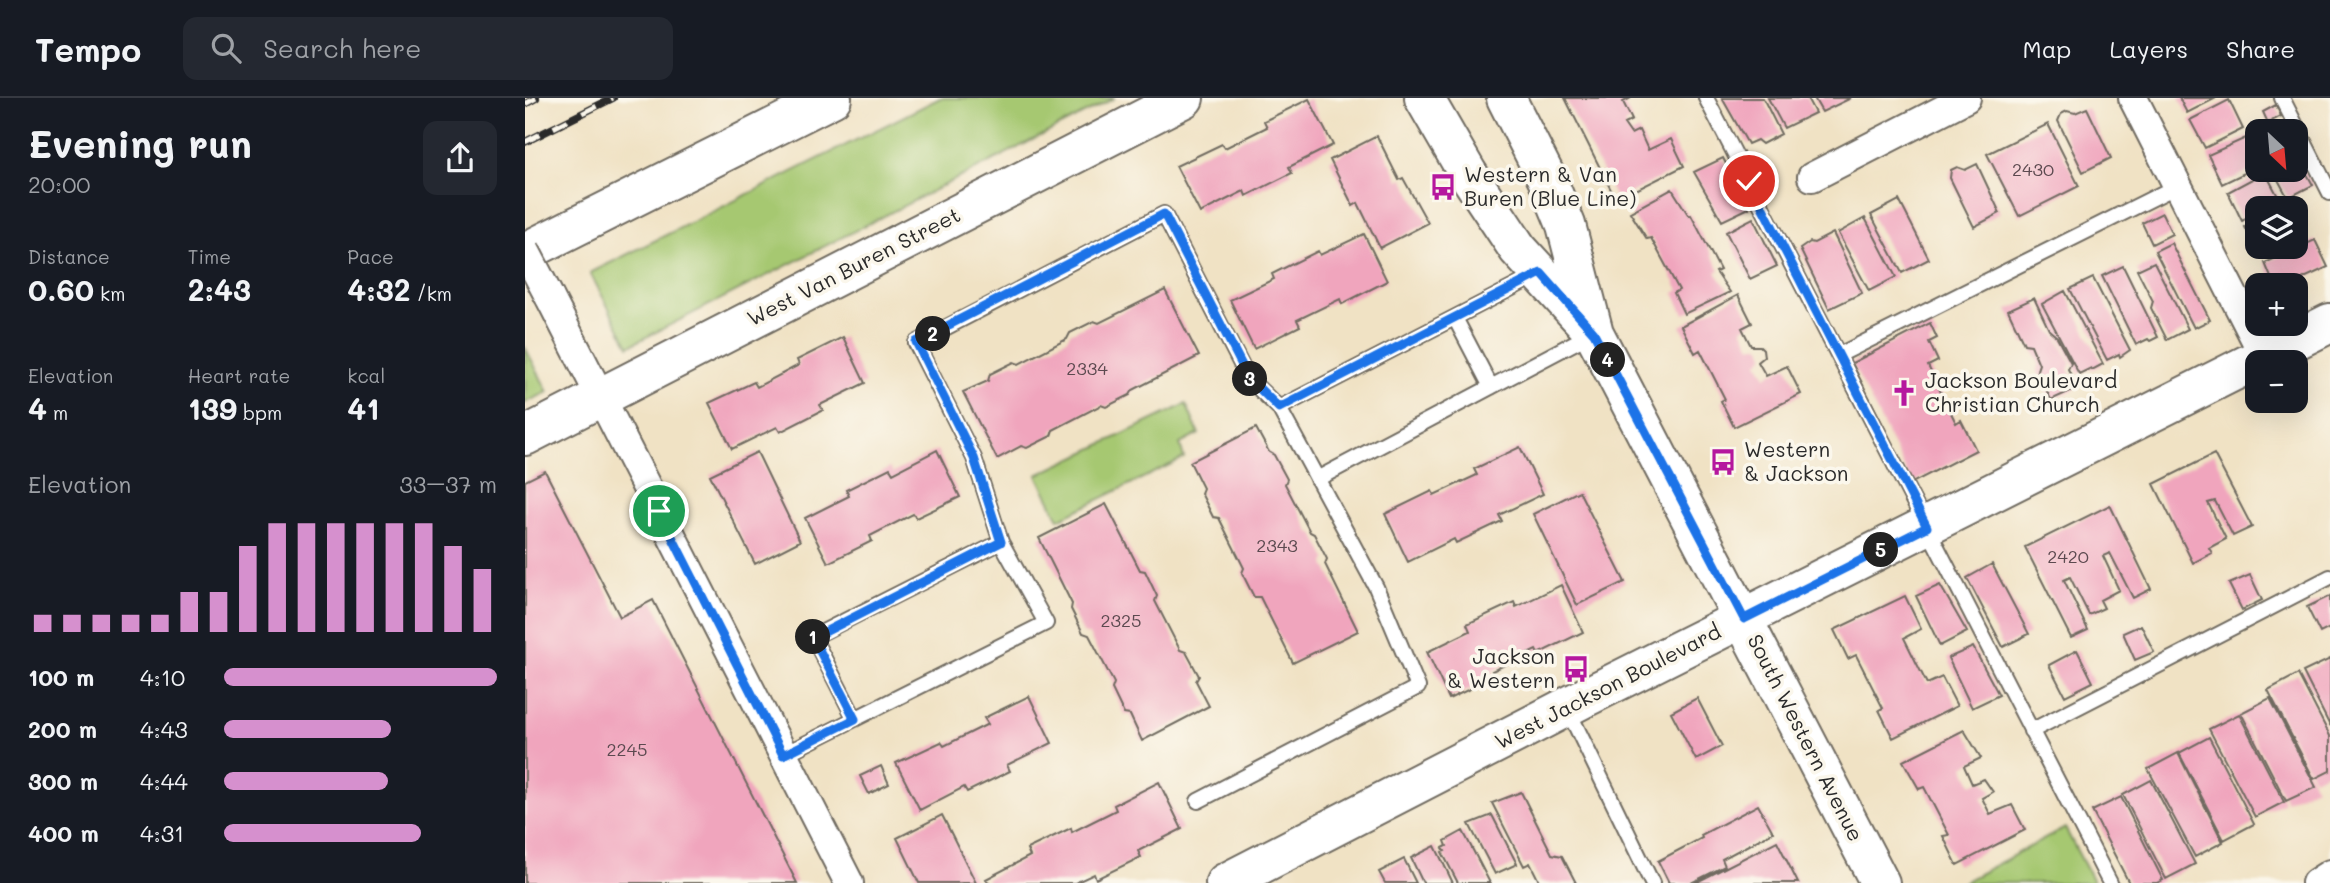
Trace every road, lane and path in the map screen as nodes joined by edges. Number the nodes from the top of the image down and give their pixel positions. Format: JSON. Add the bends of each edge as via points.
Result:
{"nodes":[{"id":1,"x":832,"y":98,"type":"edge"},
{"id":2,"x":1184,"y":98,"type":"edge"},
{"id":3,"x":1424,"y":98,"type":"edge"},
{"id":4,"x":1506,"y":98,"type":"edge"},
{"id":5,"x":1706,"y":98,"type":"edge"},
{"id":6,"x":1966,"y":98,"type":"edge"},
{"id":7,"x":2133,"y":98,"type":"edge"},
{"id":8,"x":2282,"y":98,"type":"edge"},
{"id":9,"x":1812,"y":177,"type":"dead end"},
{"id":10,"x":2177,"y":186,"type":"junction"},
{"id":11,"x":2330,"y":193,"type":"edge"},
{"id":12,"x":525,"y":251,"type":"edge"},
{"id":13,"x":1541,"y":273,"type":"junction"},
{"id":14,"x":1455,"y":318,"type":"junction"},
{"id":15,"x":2330,"y":323,"type":"edge"},
{"id":16,"x":1594,"y":333,"type":"junction"},
{"id":17,"x":2261,"y":350,"type":"edge"},
{"id":18,"x":2276,"y":350,"type":"edge"},
{"id":19,"x":1839,"y":355,"type":"junction"},
{"id":20,"x":2245,"y":366,"type":"edge"},
{"id":21,"x":1491,"y":387,"type":"junction"},
{"id":22,"x":600,"y":398,"type":"junction"},
{"id":23,"x":1279,"y":408,"type":"junction"},
{"id":24,"x":525,"y":436,"type":"edge"},
{"id":25,"x":1317,"y":480,"type":"junction"},
{"id":26,"x":1927,"y":527,"type":"junction"},
{"id":27,"x":1001,"y":542,"type":"junction"},
{"id":28,"x":2330,"y":577,"type":"edge"},
{"id":29,"x":1744,"y":619,"type":"junction"},
{"id":30,"x":1566,"y":707,"type":"junction"},
{"id":31,"x":855,"y":719,"type":"junction"},
{"id":32,"x":2031,"y":731,"type":"junction"},
{"id":33,"x":783,"y":755,"type":"junction"},
{"id":34,"x":1198,"y":801,"type":"dead end"},
{"id":35,"x":2330,"y":874,"type":"edge"},
{"id":36,"x":849,"y":883,"type":"edge"},
{"id":37,"x":1225,"y":883,"type":"edge"},
{"id":38,"x":1651,"y":883,"type":"edge"},
{"id":39,"x":1880,"y":883,"type":"edge"},
{"id":40,"x":2110,"y":883,"type":"edge"},
{"id":41,"x":2316,"y":883,"type":"edge"}],
"edges":[{"from":1,"to":12,"type":"main road"},
{"from":2,"to":22,"type":"main road","name":"West Van Buren Street"},
{"from":3,"to":13,"type":"main road","name":"South Western Avenue","via":[[1518,249]]},
{"from":4,"to":16,"type":"main road","name":"South Western Avenue","via":[[1566,225]]},
{"from":5,"to":19,"type":"lane"},
{"from":6,"to":9,"type":"street"},
{"from":7,"to":10,"type":"street"},
{"from":8,"to":11,"type":"lane"},
{"from":10,"to":17,"type":"street"},
{"from":10,"to":19,"type":"lane"},
{"from":12,"to":22,"type":"street","bridge":true},
{"from":13,"to":14,"type":"lane"},
{"from":13,"to":16,"type":"main road","name":"South Western Avenue"},
{"from":14,"to":21,"type":"lane"},
{"from":14,"to":23,"type":"lane"},
{"from":15,"to":18,"type":"main road","name":"West Jackson Boulevard"},
{"from":16,"to":21,"type":"lane"},
{"from":16,"to":29,"type":"main road","name":"South Western Avenue"},
{"from":19,"to":26,"type":"lane"},
{"from":20,"to":26,"type":"main road","name":"West Jackson Boulevard"},
{"from":21,"to":25,"type":"lane"},
{"from":22,"to":24,"type":"main road","name":"West Van Buren Street"},
{"from":22,"to":33,"type":"street"},
{"from":23,"to":25,"type":"lane"},
{"from":23,"to":27,"type":"lane","via":[[1248,377],[1164,214],[916,342],[974,458]]},
{"from":25,"to":34,"type":"lane","via":[[1376,587],[1418,687]]},
{"from":26,"to":29,"type":"main road","name":"West Jackson Boulevard"},
{"from":26,"to":32,"type":"lane"},
{"from":27,"to":31,"type":"lane","via":[[813,638]]},
{"from":27,"to":31,"type":"lane","via":[[1046,623]]},
{"from":28,"to":32,"type":"lane"},
{"from":29,"to":30,"type":"main road","name":"West Jackson Boulevard"},
{"from":29,"to":39,"type":"main road","name":"South Western Avenue"},
{"from":30,"to":37,"type":"main road","name":"West Jackson Boulevard"},
{"from":30,"to":38,"type":"lane"},
{"from":31,"to":33,"type":"lane"},
{"from":32,"to":40,"type":"lane"},
{"from":33,"to":36,"type":"street"},
{"from":35,"to":41,"type":"street"}]}
